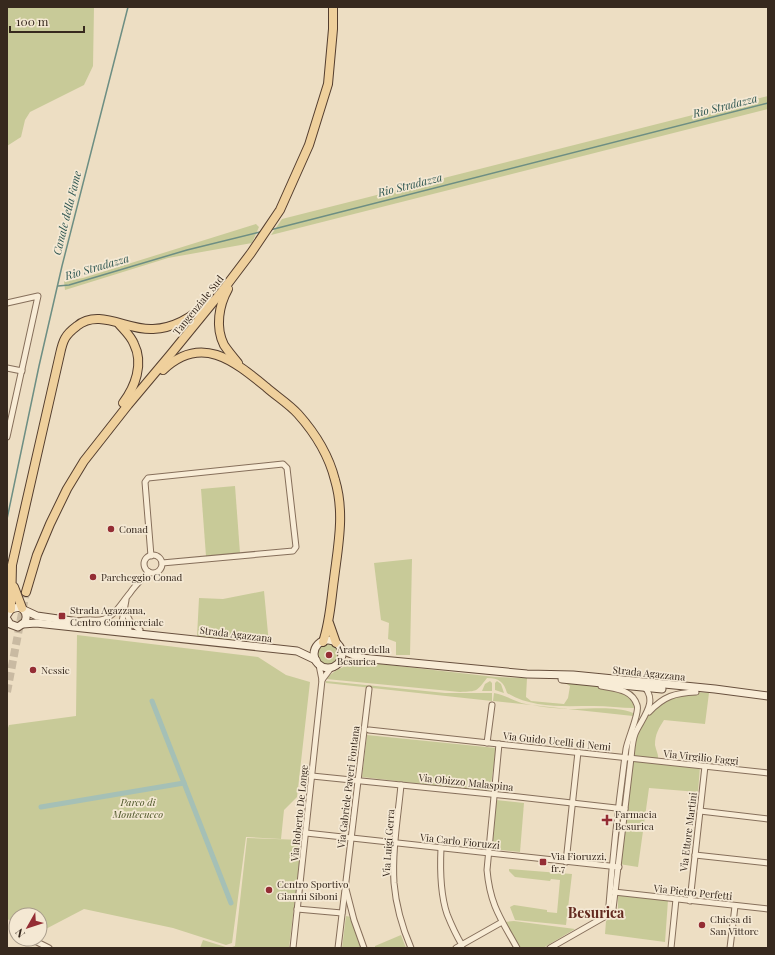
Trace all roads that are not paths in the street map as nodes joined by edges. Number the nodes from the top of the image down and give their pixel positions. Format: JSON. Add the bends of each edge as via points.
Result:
{"nodes":[{"id":1,"x":333,"y":7,"type":"edge"},
{"id":2,"x":243,"y":263,"type":"junction"},
{"id":3,"x":230,"y":281,"type":"junction"},
{"id":4,"x":7,"y":303,"type":"edge"},
{"id":5,"x":118,"y":324,"type":"junction"},
{"id":6,"x":241,"y":366,"type":"junction"},
{"id":7,"x":7,"y":368,"type":"edge"},
{"id":8,"x":22,"y":371,"type":"junction"},
{"id":9,"x":131,"y":401,"type":"junction"},
{"id":10,"x":8,"y":425,"type":"edge"},
{"id":11,"x":7,"y":437,"type":"edge"},
{"id":12,"x":94,"y":447,"type":"junction"},
{"id":13,"x":151,"y":556,"type":"junction"},
{"id":14,"x":162,"y":563,"type":"junction"},
{"id":15,"x":149,"y":572,"type":"junction"},
{"id":16,"x":12,"y":580,"type":"junction"},
{"id":17,"x":26,"y":592,"type":"tunnel mouth"},
{"id":18,"x":130,"y":592,"type":"junction"},
{"id":19,"x":124,"y":608,"type":"junction"},
{"id":20,"x":23,"y":609,"type":"junction"},
{"id":21,"x":9,"y":611,"type":"edge"},
{"id":22,"x":8,"y":622,"type":"edge"},
{"id":23,"x":77,"y":622,"type":"junction"},
{"id":24,"x":329,"y":622,"type":"junction"},
{"id":25,"x":23,"y":624,"type":"junction"},
{"id":26,"x":70,"y":627,"type":"junction"},
{"id":27,"x":119,"y":627,"type":"junction"},
{"id":28,"x":140,"y":630,"type":"junction"},
{"id":29,"x":173,"y":637,"type":"junction"},
{"id":30,"x":336,"y":643,"type":"junction"},
{"id":31,"x":320,"y":644,"type":"junction"},
{"id":32,"x":342,"y":650,"type":"junction"},
{"id":33,"x":297,"y":651,"type":"junction"},
{"id":34,"x":361,"y":658,"type":"junction"},
{"id":35,"x":317,"y":662,"type":"junction"},
{"id":36,"x":339,"y":663,"type":"junction"},
{"id":37,"x":331,"y":668,"type":"junction"},
{"id":38,"x":527,"y":674,"type":"junction"},
{"id":39,"x":601,"y":678,"type":"junction"},
{"id":40,"x":322,"y":680,"type":"junction"},
{"id":41,"x":587,"y":682,"type":"junction"},
{"id":42,"x":645,"y":687,"type":"junction"},
{"id":43,"x":369,"y":689,"type":"dead end"},
{"id":44,"x":696,"y":692,"type":"junction"},
{"id":45,"x":768,"y":697,"type":"edge"},
{"id":46,"x":492,"y":705,"type":"dead end"},
{"id":47,"x":644,"y":717,"type":"junction"},
{"id":48,"x":368,"y":730,"type":"dead end"},
{"id":49,"x":487,"y":743,"type":"junction"},
{"id":50,"x":499,"y":744,"type":"junction"},
{"id":51,"x":578,"y":752,"type":"junction"},
{"id":52,"x":625,"y":757,"type":"junction"},
{"id":53,"x":631,"y":758,"type":"junction"},
{"id":54,"x":705,"y":766,"type":"junction"},
{"id":55,"x":768,"y":773,"type":"edge"},
{"id":56,"x":312,"y":776,"type":"junction"},
{"id":57,"x":358,"y":780,"type":"junction"},
{"id":58,"x":402,"y":785,"type":"junction"},
{"id":59,"x":494,"y":795,"type":"junction"},
{"id":60,"x":572,"y":803,"type":"junction"},
{"id":61,"x":619,"y":809,"type":"junction"},
{"id":62,"x":625,"y":809,"type":"junction"},
{"id":63,"x":700,"y":811,"type":"junction"},
{"id":64,"x":768,"y":819,"type":"edge"},
{"id":65,"x":306,"y":833,"type":"junction"},
{"id":66,"x":351,"y":838,"type":"junction"},
{"id":67,"x":396,"y":843,"type":"junction"},
{"id":68,"x":441,"y":848,"type":"junction"},
{"id":69,"x":488,"y":853,"type":"junction"},
{"id":70,"x":695,"y":855,"type":"junction"},
{"id":71,"x":566,"y":862,"type":"junction"},
{"id":72,"x":768,"y":863,"type":"edge"},
{"id":73,"x":613,"y":866,"type":"junction"},
{"id":74,"x":619,"y":867,"type":"junction"},
{"id":75,"x":345,"y":886,"type":"junction"},
{"id":76,"x":613,"y":892,"type":"junction"},
{"id":77,"x":676,"y":899,"type":"junction"},
{"id":78,"x":690,"y":900,"type":"junction"},
{"id":79,"x":735,"y":906,"type":"junction"},
{"id":80,"x":297,"y":908,"type":"junction"},
{"id":81,"x":768,"y":909,"type":"edge"},
{"id":82,"x":342,"y":913,"type":"junction"},
{"id":83,"x":502,"y":922,"type":"junction"},
{"id":84,"x":462,"y":945,"type":"junction"},
{"id":85,"x":294,"y":948,"type":"edge"},
{"id":86,"x":338,"y":948,"type":"edge"},
{"id":87,"x":364,"y":948,"type":"edge"},
{"id":88,"x":411,"y":948,"type":"edge"},
{"id":89,"x":456,"y":948,"type":"edge"},
{"id":90,"x":518,"y":948,"type":"edge"},
{"id":91,"x":550,"y":948,"type":"edge"},
{"id":92,"x":670,"y":948,"type":"edge"},
{"id":93,"x":730,"y":948,"type":"edge"}],
"edges":[{"from":1,"to":2,"type":"main road","name":"Tangenziale Sud","via":[[328,84],[309,145],[280,210]]},
{"from":2,"to":3,"type":"main road","name":"Tangenziale Sud"},
{"from":2,"to":6,"type":"main road","via":[[223,300],[219,318],[224,345]]},
{"from":3,"to":5,"type":"main road","via":[[198,311],[175,324],[152,330]]},
{"from":3,"to":9,"type":"main road","name":"Tangenziale Sud"},
{"from":4,"to":8,"type":"street","via":[[38,296]]},
{"from":5,"to":12,"type":"main road","via":[[135,344],[138,369],[130,394]]},
{"from":5,"to":16,"type":"main road","via":[[108,320],[89,319],[65,336],[15,550]]},
{"from":6,"to":9,"type":"main road","via":[[216,354],[191,353],[176,359],[166,367]]},
{"from":6,"to":24,"type":"main road","via":[[297,413],[312,430],[335,479],[341,522]]},
{"from":7,"to":8,"type":"street"},
{"from":8,"to":10,"type":"street"},
{"from":9,"to":12,"type":"main road","name":"Tangenziale Sud"},
{"from":10,"to":11,"type":"street"},
{"from":12,"to":17,"type":"main road","name":"Tangenziale Sud","via":[[67,489],[50,524]]},
{"from":13,"to":14,"type":"street","via":[[157,556]]},
{"from":13,"to":14,"type":"street","via":[[145,482],[148,478],[283,464],[287,468],[296,547],[293,551]]},
{"from":13,"to":15,"type":"street","via":[[146,558],[144,563]]},
{"from":14,"to":15,"type":"street","via":[[157,572]]},
{"from":15,"to":18,"type":"street"},
{"from":16,"to":20,"type":"main road"},
{"from":16,"to":21,"type":"main road"},
{"from":18,"to":19,"type":"street"},
{"from":18,"to":23,"type":"street","via":[[108,617]]},
{"from":19,"to":27,"type":"street"},
{"from":19,"to":28,"type":"street","via":[[126,616]]},
{"from":20,"to":21,"type":"main road","via":[[16,607]]},
{"from":20,"to":23,"type":"main road","via":[[37,616]]},
{"from":20,"to":25,"type":"main road","via":[[27,619]]},
{"from":22,"to":25,"type":"main road","via":[[15,627]]},
{"from":23,"to":27,"type":"main road"},
{"from":24,"to":30,"type":"main road"},
{"from":24,"to":31,"type":"main road"},
{"from":25,"to":26,"type":"main road"},
{"from":26,"to":27,"type":"street"},
{"from":26,"to":29,"type":"main road"},
{"from":27,"to":28,"type":"main road"},
{"from":28,"to":29,"type":"main road"},
{"from":29,"to":33,"type":"main road","name":"Strada Agazzana"},
{"from":30,"to":31,"type":"main road","via":[[332,641]]},
{"from":30,"to":32,"type":"main road"},
{"from":31,"to":33,"type":"main road"},
{"from":31,"to":35,"type":"main road","via":[[315,651]]},
{"from":32,"to":34,"type":"main road","name":"Strada Agazzana"},
{"from":32,"to":36,"type":"main road"},
{"from":33,"to":35,"type":"main road"},
{"from":34,"to":36,"type":"main road"},
{"from":34,"to":38,"type":"main road","name":"Strada Agazzana"},
{"from":35,"to":37,"type":"main road","via":[[323,667]]},
{"from":35,"to":40,"type":"street"},
{"from":36,"to":37,"type":"main road"},
{"from":37,"to":40,"type":"street"},
{"from":38,"to":39,"type":"main road","name":"Strada Agazzana"},
{"from":38,"to":41,"type":"main road","name":"Strada Agazzana"},
{"from":39,"to":42,"type":"street"},
{"from":39,"to":45,"type":"main road","name":"Strada Agazzana"},
{"from":40,"to":56,"type":"street","name":"Via Roberto De Longe"},
{"from":41,"to":42,"type":"main road","name":"Strada Agazzana"},
{"from":41,"to":52,"type":"street","name":"Strada Agazzana","via":[[622,690],[635,699],[638,708]]},
{"from":42,"to":44,"type":"main road","name":"Strada Agazzana"},
{"from":42,"to":47,"type":"street","via":[[650,703]]},
{"from":43,"to":57,"type":"street","name":"Via Gabriele Paveri Fontana"},
{"from":44,"to":45,"type":"main road","name":"Strada Agazzana"},
{"from":44,"to":47,"type":"street","via":[[672,695],[662,700]]},
{"from":46,"to":49,"type":"street","name":"Via Guido Ucelli di Nemi"},
{"from":47,"to":53,"type":"street","via":[[635,735]]},
{"from":48,"to":49,"type":"street","name":"Via Guido Ucelli di Nemi"},
{"from":49,"to":50,"type":"street","name":"Via Guido Ucelli di Nemi"},
{"from":50,"to":51,"type":"street","name":"Via Guido Ucelli di Nemi"},
{"from":50,"to":59,"type":"street"},
{"from":51,"to":52,"type":"street","name":"Via Guido Ucelli di Nemi"},
{"from":51,"to":60,"type":"street"},
{"from":52,"to":53,"type":"street","name":"Via Guido Ucelli di Nemi"},
{"from":52,"to":61,"type":"street"},
{"from":53,"to":54,"type":"street","name":"Via Virgilio Faggi"},
{"from":53,"to":62,"type":"street"},
{"from":54,"to":55,"type":"street","name":"Via Virgilio Faggi"},
{"from":54,"to":63,"type":"street","name":"Via Ettore Martini"},
{"from":56,"to":57,"type":"street","name":"Via Obizzo Malaspina"},
{"from":56,"to":65,"type":"street","name":"Via Roberto De Longe"},
{"from":57,"to":58,"type":"street","name":"Via Obizzo Malaspina"},
{"from":57,"to":66,"type":"street","name":"Via Gabriele Paveri Fontana"},
{"from":58,"to":59,"type":"street","name":"Via Obizzo Malaspina"},
{"from":58,"to":67,"type":"street","name":"Via Luigi Gerra"},
{"from":59,"to":60,"type":"street","name":"Via Obizzo Malaspina"},
{"from":59,"to":69,"type":"street"},
{"from":60,"to":61,"type":"street","name":"Via Obizzo Malaspina"},
{"from":60,"to":71,"type":"street"},
{"from":61,"to":62,"type":"street","name":"Via Obizzo Malaspina"},
{"from":61,"to":73,"type":"street"},
{"from":62,"to":74,"type":"street"},
{"from":63,"to":64,"type":"street"},
{"from":63,"to":70,"type":"street","name":"Via Ettore Martini"},
{"from":65,"to":66,"type":"street","name":"Via Carlo Fioruzzi"},
{"from":65,"to":80,"type":"street","name":"Via Roberto De Longe"},
{"from":66,"to":67,"type":"street","name":"Via Carlo Fioruzzi"},
{"from":66,"to":75,"type":"street","name":"Via Gabriele Paveri Fontana"},
{"from":67,"to":68,"type":"street","name":"Via Carlo Fioruzzi"},
{"from":67,"to":88,"type":"street","name":"Via Luigi Gerra","via":[[394,882],[397,904]]},
{"from":68,"to":69,"type":"street","name":"Via Carlo Fioruzzi"},
{"from":68,"to":84,"type":"street","via":[[443,899]]},
{"from":69,"to":71,"type":"street","name":"Via Carlo Fioruzzi"},
{"from":69,"to":83,"type":"street","via":[[488,888]]},
{"from":70,"to":72,"type":"street"},
{"from":70,"to":78,"type":"street","name":"Via Ettore Martini"},
{"from":71,"to":73,"type":"street","name":"Via Carlo Fioruzzi"},
{"from":73,"to":74,"type":"street","name":"Via Carlo Fioruzzi"},
{"from":73,"to":76,"type":"street"},
{"from":74,"to":76,"type":"street"},
{"from":75,"to":82,"type":"street","name":"Via Gabriele Paveri Fontana"},
{"from":75,"to":87,"type":"street","name":"Via Gabriele Paveri Fontana"},
{"from":76,"to":77,"type":"street","name":"Via Pietro Perfetti"},
{"from":76,"to":91,"type":"street","via":[[613,909],[606,916]]},
{"from":77,"to":78,"type":"street","name":"Via Pietro Perfetti"},
{"from":77,"to":92,"type":"street"},
{"from":78,"to":79,"type":"street","name":"Via Pietro Perfetti"},
{"from":79,"to":81,"type":"street","name":"Via Pietro Perfetti"},
{"from":79,"to":93,"type":"street"},
{"from":80,"to":82,"type":"street"},
{"from":80,"to":85,"type":"street","name":"Via Roberto De Longe"},
{"from":82,"to":86,"type":"street","name":"Via Gabriele Paveri Fontana"},
{"from":83,"to":84,"type":"street"},
{"from":83,"to":90,"type":"street"},
{"from":84,"to":89,"type":"street"}]}
